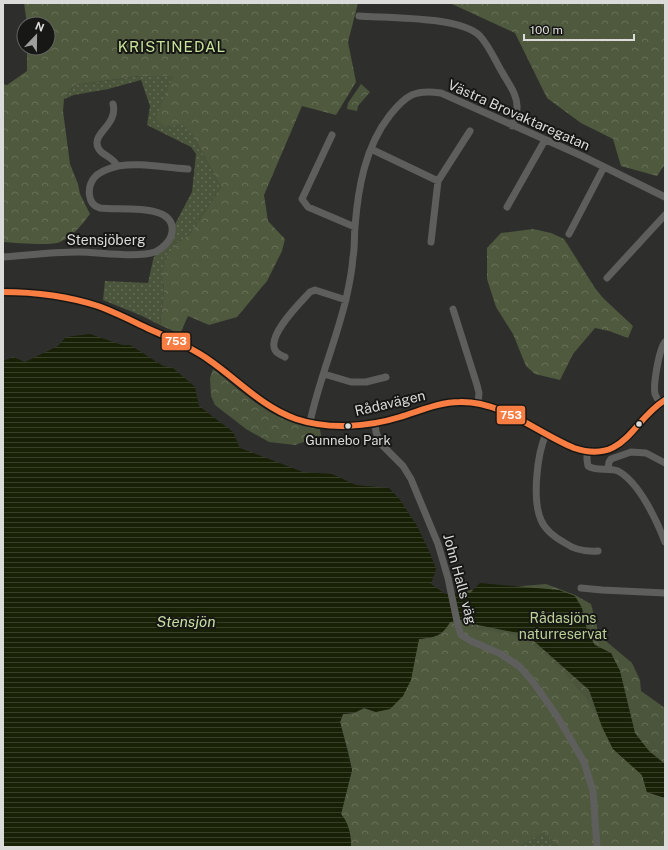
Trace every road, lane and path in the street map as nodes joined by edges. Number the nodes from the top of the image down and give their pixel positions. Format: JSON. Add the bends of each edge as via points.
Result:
{"nodes":[{"id":1,"x":358,"y":16,"type":"dead end"},
{"id":2,"x":113,"y":104,"type":"dead end"},
{"id":3,"x":512,"y":126,"type":"junction"},
{"id":4,"x":470,"y":131,"type":"dead end"},
{"id":5,"x":332,"y":135,"type":"dead end"},
{"id":6,"x":544,"y":140,"type":"junction"},
{"id":7,"x":371,"y":149,"type":"junction"},
{"id":8,"x":117,"y":166,"type":"junction"},
{"id":9,"x":604,"y":167,"type":"junction"},
{"id":10,"x":188,"y":169,"type":"dead end"},
{"id":11,"x":438,"y":181,"type":"junction"},
{"id":12,"x":665,"y":197,"type":"edge"},
{"id":13,"x":507,"y":207,"type":"dead end"},
{"id":14,"x":665,"y":215,"type":"edge"},
{"id":15,"x":355,"y":227,"type":"junction"},
{"id":16,"x":569,"y":234,"type":"dead end"},
{"id":17,"x":430,"y":242,"type":"dead end"},
{"id":18,"x":3,"y":257,"type":"edge"},
{"id":19,"x":607,"y":278,"type":"dead end"},
{"id":20,"x":3,"y":292,"type":"edge"},
{"id":21,"x":346,"y":300,"type":"junction"},
{"id":22,"x":453,"y":309,"type":"dead end"},
{"id":23,"x":665,"y":342,"type":"edge"},
{"id":24,"x":285,"y":357,"type":"dead end"},
{"id":25,"x":324,"y":374,"type":"junction"},
{"id":26,"x":386,"y":377,"type":"dead end"},
{"id":27,"x":662,"y":401,"type":"edge"},
{"id":28,"x":478,"y":403,"type":"junction"},
{"id":29,"x":310,"y":422,"type":"junction"},
{"id":30,"x":375,"y":423,"type":"junction"},
{"id":31,"x":546,"y":434,"type":"junction"},
{"id":32,"x":587,"y":452,"type":"junction"},
{"id":33,"x":665,"y":463,"type":"edge"},
{"id":34,"x":608,"y":468,"type":"junction"},
{"id":35,"x":665,"y":542,"type":"edge"},
{"id":36,"x":598,"y":551,"type":"dead end"},
{"id":37,"x":581,"y":588,"type":"dead end"},
{"id":38,"x":665,"y":593,"type":"edge"},
{"id":39,"x":596,"y":847,"type":"edge"}],
"edges":[{"from":1,"to":3,"type":"street","via":[[457,24],[471,29],[480,36],[489,49],[515,96],[518,109]]},
{"from":2,"to":8,"type":"street","via":[[113,115],[97,143],[101,152],[114,160]]},
{"from":3,"to":6,"type":"street","name":"Västra Brovaktaregatan"},
{"from":3,"to":7,"type":"street","name":"Västra Brovaktaregatan","via":[[442,93],[422,92],[412,94],[396,108],[379,132]]},
{"from":4,"to":11,"type":"street"},
{"from":5,"to":15,"type":"street","via":[[302,199],[308,207]]},
{"from":6,"to":9,"type":"street","name":"Västra Brovaktaregatan"},
{"from":6,"to":13,"type":"street"},
{"from":7,"to":11,"type":"street"},
{"from":7,"to":15,"type":"street","name":"Västra Brovaktaregatan","via":[[361,183]]},
{"from":8,"to":10,"type":"street","name":"Stensjöberg","via":[[144,165]]},
{"from":8,"to":18,"type":"street","name":"Stensjöberg","via":[[105,170],[94,178],[89,189],[90,198],[98,207],[162,213],[172,226],[172,234],[160,250],[140,254],[78,252]]},
{"from":9,"to":12,"type":"street","name":"Västra Brovaktaregatan"},
{"from":9,"to":16,"type":"street"},
{"from":11,"to":17,"type":"street"},
{"from":14,"to":19,"type":"street"},
{"from":15,"to":21,"type":"street","name":"Västra Brovaktaregatan","via":[[354,257]]},
{"from":20,"to":29,"type":"street","name":"Rådavägen","via":[[72,299],[135,322],[209,360],[267,404],[283,413]]},
{"from":21,"to":24,"type":"street","via":[[315,290],[310,292],[274,338],[275,350]]},
{"from":21,"to":25,"type":"street","name":"Västra Brovaktaregatan"},
{"from":22,"to":28,"type":"street","via":[[478,385]]},
{"from":23,"to":27,"type":"street","via":[[659,354],[655,388],[656,395]]},
{"from":25,"to":26,"type":"street","via":[[351,382],[366,382]]},
{"from":25,"to":29,"type":"street","name":"Västra Brovaktaregatan"},
{"from":27,"to":32,"type":"street","name":"Rådavägen","via":[[622,443],[604,451]]},
{"from":28,"to":30,"type":"street","name":"Rådavägen","via":[[468,401],[444,404]]},
{"from":28,"to":31,"type":"street","name":"Rådavägen"},
{"from":29,"to":30,"type":"street","name":"Rådavägen","via":[[334,425]]},
{"from":30,"to":39,"type":"street","name":"John Halls väg","via":[[380,443],[411,479],[438,544],[460,632],[466,638],[501,654],[520,667],[557,716],[584,762],[593,791]]},
{"from":31,"to":32,"type":"street","name":"Rådavägen"},
{"from":31,"to":36,"type":"street","via":[[539,456],[536,488],[541,521],[551,533],[570,546],[583,551]]},
{"from":32,"to":34,"type":"street","via":[[588,466],[595,469]]},
{"from":33,"to":34,"type":"street","via":[[646,453],[631,452],[611,459]]},
{"from":34,"to":35,"type":"street","via":[[622,474],[637,489]]},
{"from":37,"to":38,"type":"street"}]}
